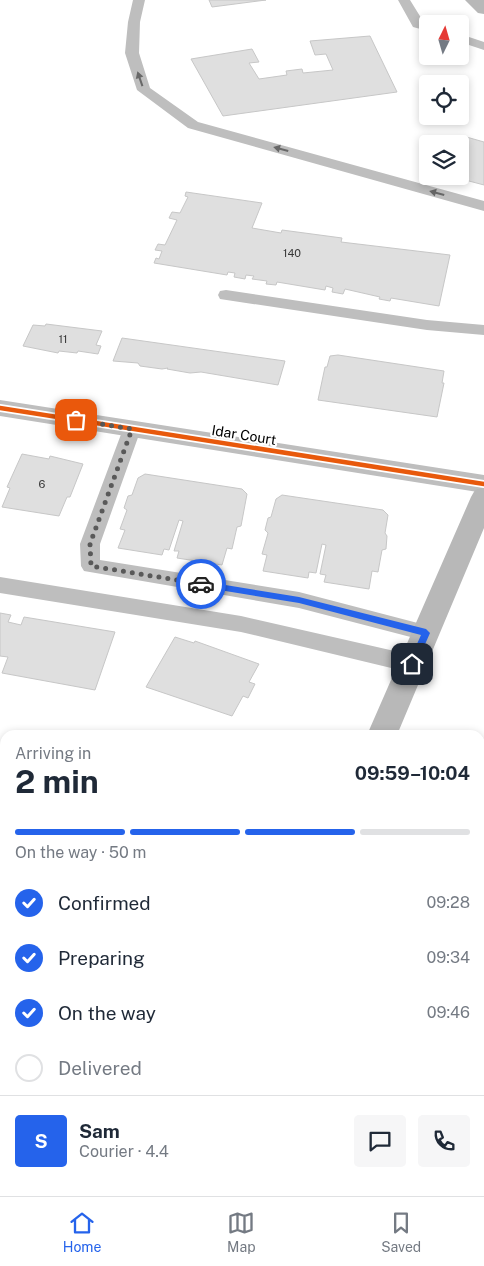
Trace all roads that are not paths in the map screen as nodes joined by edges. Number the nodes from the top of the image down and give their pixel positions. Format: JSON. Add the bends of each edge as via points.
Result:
{"nodes":[{"id":1,"x":139,"y":0,"type":"edge"},
{"id":2,"x":404,"y":0,"type":"edge"},
{"id":3,"x":474,"y":0,"type":"edge"},
{"id":4,"x":484,"y":9,"type":"edge"},
{"id":5,"x":419,"y":24,"type":"edge"},
{"id":6,"x":469,"y":41,"type":"edge"},
{"id":7,"x":484,"y":46,"type":"edge"},
{"id":8,"x":484,"y":206,"type":"edge"},
{"id":9,"x":226,"y":295,"type":"dead end"},
{"id":10,"x":484,"y":330,"type":"edge"},
{"id":11,"x":0,"y":408,"type":"edge"},
{"id":12,"x":132,"y":429,"type":"junction"},
{"id":13,"x":484,"y":484,"type":"edge"},
{"id":14,"x":484,"y":497,"type":"edge"},
{"id":15,"x":0,"y":585,"type":"edge"},
{"id":16,"x":426,"y":633,"type":"junction"},
{"id":17,"x":412,"y":664,"type":"junction"},
{"id":18,"x":384,"y":730,"type":"edge"}],
"edges":[{"from":8,"to":1,"type":"lane","one_way":true,"via":[[193,125],[144,90],[132,53]]},
{"from":2,"to":5,"type":"lane"},
{"from":3,"to":4,"type":"main road"},
{"from":6,"to":7,"type":"lane"},
{"from":9,"to":10,"type":"lane","via":[[427,325]]},
{"from":11,"to":12,"type":"street","name":"Idar Court"},
{"from":12,"to":13,"type":"street","name":"Idar Court"},
{"from":12,"to":16,"type":"lane","via":[[90,544],[91,566],[299,600]]},
{"from":14,"to":16,"type":"main road"},
{"from":15,"to":17,"type":"lane","via":[[241,624]]},
{"from":16,"to":17,"type":"main road"},
{"from":17,"to":18,"type":"main road"}]}
